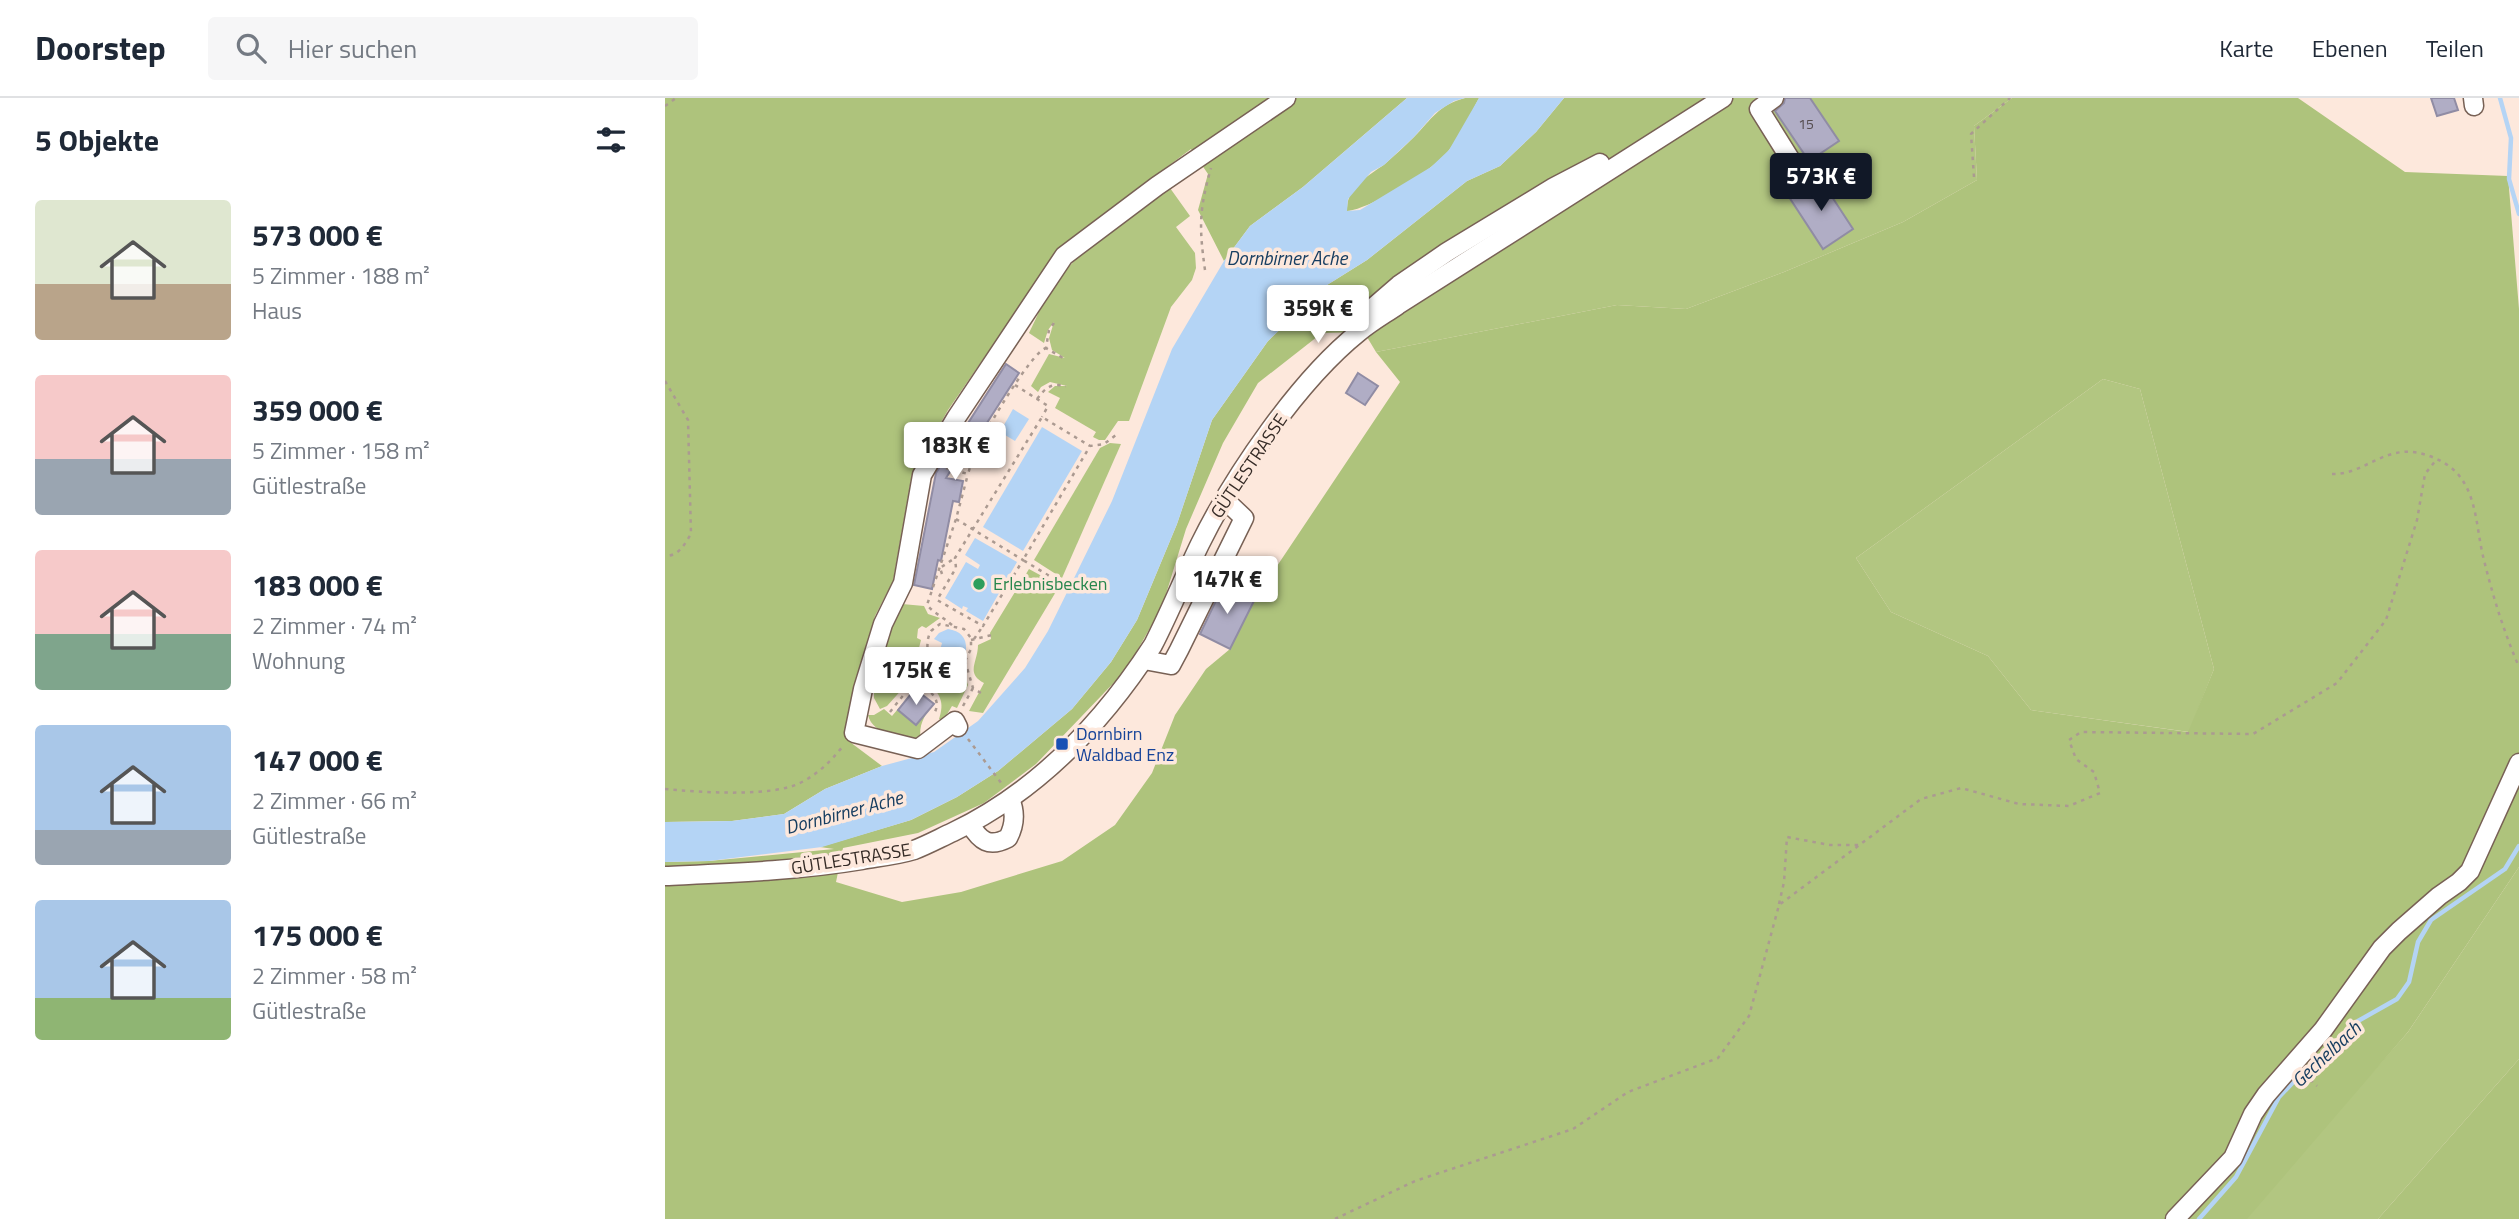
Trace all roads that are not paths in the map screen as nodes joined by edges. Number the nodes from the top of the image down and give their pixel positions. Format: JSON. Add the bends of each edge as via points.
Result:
{"nodes":[{"id":1,"x":1286,"y":98,"type":"edge"},
{"id":2,"x":1723,"y":98,"type":"edge"},
{"id":3,"x":1774,"y":98,"type":"edge"},
{"id":4,"x":1799,"y":173,"type":"dead end"},
{"id":5,"x":1224,"y":499,"type":"junction"},
{"id":6,"x":1144,"y":660,"type":"junction"},
{"id":7,"x":960,"y":718,"type":"road end"},
{"id":8,"x":2519,"y":763,"type":"edge"},
{"id":9,"x":1006,"y":791,"type":"junction"},
{"id":10,"x":970,"y":824,"type":"junction"},
{"id":11,"x":665,"y":876,"type":"edge"},
{"id":12,"x":2175,"y":1219,"type":"edge"}],
"edges":[{"from":1,"to":7,"type":"street","via":[[1064,256],[922,475],[903,583],[883,624],[854,733],[918,749]]},
{"from":2,"to":5,"type":"street","name":"GÜTLESTRASSE","via":[[1358,333],[1285,411]]},
{"from":3,"to":4,"type":"street","via":[[1759,108]]},
{"from":5,"to":6,"type":"street","name":"GÜTLESTRASSE"},
{"from":5,"to":6,"type":"street","via":[[1244,518],[1179,650],[1171,665]]},
{"from":6,"to":9,"type":"street","name":"GÜTLESTRASSE","via":[[1086,733],[1042,775]]},
{"from":8,"to":12,"type":"street","via":[[2469,872],[2382,948],[2323,1030],[2266,1095],[2234,1158]]},
{"from":9,"to":10,"type":"street","name":"GÜTLESTRASSE"},
{"from":9,"to":10,"type":"street","via":[[1014,811],[1008,838],[986,843]]},
{"from":10,"to":11,"type":"street","name":"GÜTLESTRASSE","via":[[890,856],[821,866]]}]}
